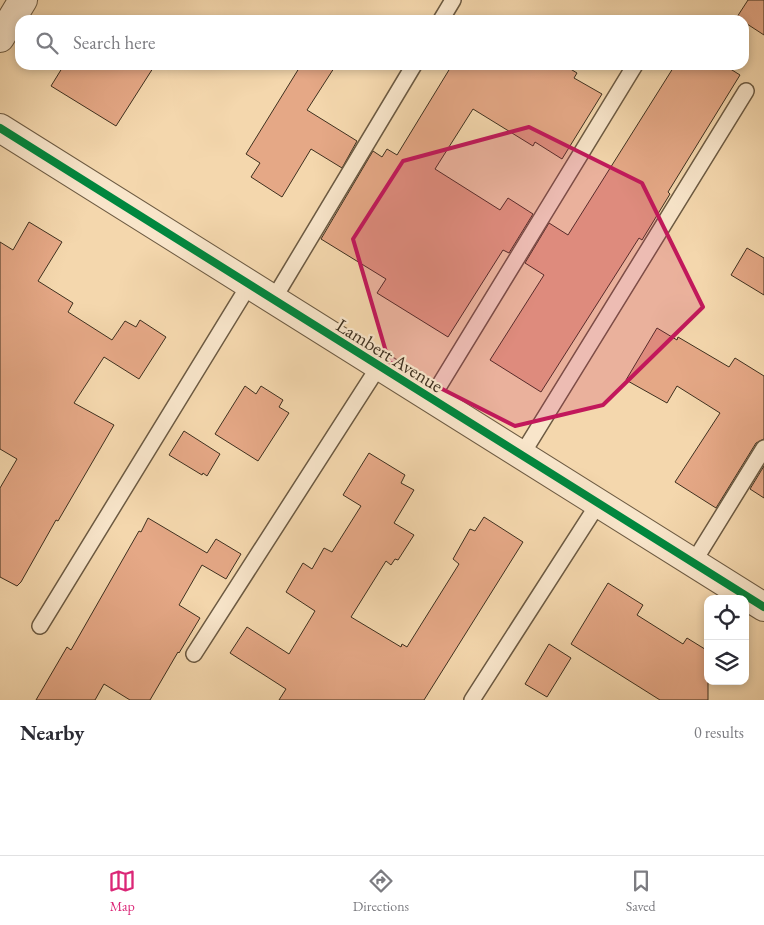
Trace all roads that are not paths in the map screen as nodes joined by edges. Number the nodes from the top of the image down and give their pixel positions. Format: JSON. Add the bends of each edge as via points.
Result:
{"nodes":[{"id":1,"x":23,"y":0,"type":"edge"},
{"id":2,"x":453,"y":0,"type":"edge"},
{"id":3,"x":444,"y":15,"type":"edge"},
{"id":4,"x":0,"y":38,"type":"edge"},
{"id":5,"x":411,"y":70,"type":"edge"},
{"id":6,"x":632,"y":70,"type":"edge"},
{"id":7,"x":746,"y":91,"type":"dead end"},
{"id":8,"x":0,"y":128,"type":"edge"},
{"id":9,"x":248,"y":285,"type":"junction"},
{"id":10,"x":273,"y":300,"type":"junction"},
{"id":11,"x":379,"y":366,"type":"junction"},
{"id":12,"x":431,"y":399,"type":"junction"},
{"id":13,"x":764,"y":448,"type":"edge"},
{"id":14,"x":521,"y":456,"type":"junction"},
{"id":15,"x":598,"y":504,"type":"junction"},
{"id":16,"x":693,"y":564,"type":"junction"},
{"id":17,"x":764,"y":607,"type":"edge"},
{"id":18,"x":40,"y":626,"type":"dead end"},
{"id":19,"x":194,"y":654,"type":"dead end"},
{"id":20,"x":472,"y":700,"type":"edge"}],
"edges":[{"from":1,"to":4,"type":"street"},
{"from":2,"to":3,"type":"lane"},
{"from":5,"to":10,"type":"lane"},
{"from":6,"to":12,"type":"lane"},
{"from":7,"to":14,"type":"lane"},
{"from":8,"to":9,"type":"street","name":"Lambert Avenue"},
{"from":9,"to":10,"type":"street","name":"Lambert Avenue"},
{"from":9,"to":18,"type":"lane"},
{"from":10,"to":11,"type":"street","name":"Lambert Avenue"},
{"from":11,"to":12,"type":"street","name":"Lambert Avenue"},
{"from":11,"to":19,"type":"lane"},
{"from":12,"to":14,"type":"street","name":"Lambert Avenue"},
{"from":13,"to":16,"type":"lane"},
{"from":14,"to":15,"type":"street","name":"Lambert Avenue"},
{"from":15,"to":16,"type":"street","name":"Lambert Avenue"},
{"from":15,"to":20,"type":"lane"},
{"from":16,"to":17,"type":"street","name":"Lambert Avenue"}]}
